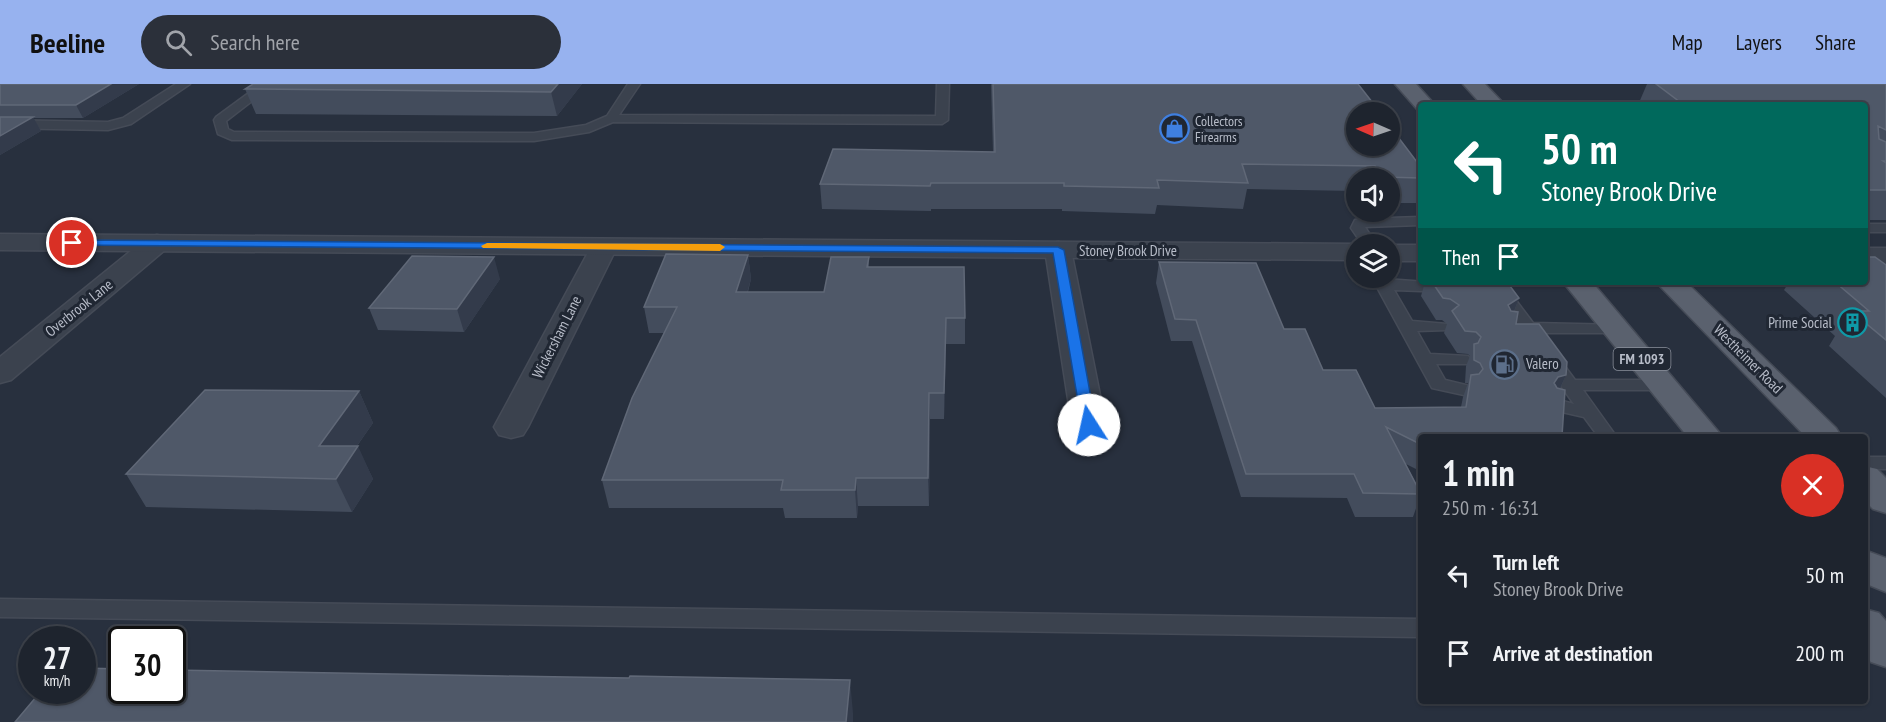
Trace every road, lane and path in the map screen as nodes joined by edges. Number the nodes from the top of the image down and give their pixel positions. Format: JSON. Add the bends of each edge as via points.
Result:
{"nodes":[{"id":1,"x":184,"y":84,"type":"edge"},
{"id":2,"x":268,"y":84,"type":"edge"},
{"id":3,"x":634,"y":84,"type":"edge"},
{"id":4,"x":943,"y":84,"type":"edge"},
{"id":5,"x":1405,"y":84,"type":"edge"},
{"id":6,"x":1473,"y":84,"type":"edge"},
{"id":7,"x":1421,"y":102,"type":"edge"},
{"id":8,"x":1491,"y":102,"type":"edge"},
{"id":9,"x":611,"y":118,"type":"junction"},
{"id":10,"x":0,"y":124,"type":"edge"},
{"id":11,"x":1418,"y":221,"type":"edge"},
{"id":12,"x":1868,"y":228,"type":"edge"},
{"id":13,"x":1886,"y":228,"type":"edge"},
{"id":14,"x":1362,"y":234,"type":"edge"},
{"id":15,"x":0,"y":242,"type":"edge"},
{"id":16,"x":158,"y":243,"type":"junction"},
{"id":17,"x":604,"y":247,"type":"junction"},
{"id":18,"x":1058,"y":250,"type":"junction"},
{"id":19,"x":1346,"y":252,"type":"edge"},
{"id":20,"x":1400,"y":253,"type":"edge"},
{"id":21,"x":1418,"y":253,"type":"edge"},
{"id":22,"x":1400,"y":283,"type":"edge"},
{"id":23,"x":1418,"y":284,"type":"edge"},
{"id":24,"x":1428,"y":285,"type":"edge"},
{"id":25,"x":1579,"y":285,"type":"edge"},
{"id":26,"x":1673,"y":285,"type":"edge"},
{"id":27,"x":1385,"y":288,"type":"edge"},
{"id":28,"x":1463,"y":288,"type":"edge"},
{"id":29,"x":1486,"y":288,"type":"edge"},
{"id":30,"x":1407,"y":326,"type":"junction"},
{"id":31,"x":1441,"y":327,"type":"dead end"},
{"id":32,"x":1510,"y":328,"type":"edge"},
{"id":33,"x":1529,"y":328,"type":"junction"},
{"id":34,"x":1615,"y":328,"type":"junction"},
{"id":35,"x":1424,"y":359,"type":"junction"},
{"id":36,"x":1462,"y":360,"type":"dead end"},
{"id":37,"x":0,"y":373,"type":"edge"},
{"id":38,"x":1570,"y":385,"type":"junction"},
{"id":39,"x":1665,"y":385,"type":"junction"},
{"id":40,"x":1464,"y":390,"type":"dead end"},
{"id":41,"x":1556,"y":405,"type":"edge"},
{"id":42,"x":1590,"y":413,"type":"junction"},
{"id":43,"x":1089,"y":425,"type":"dead end"},
{"id":44,"x":511,"y":428,"type":"dead end"},
{"id":45,"x":1606,"y":434,"type":"edge"},
{"id":46,"x":1704,"y":434,"type":"edge"},
{"id":47,"x":1822,"y":434,"type":"edge"},
{"id":48,"x":1868,"y":463,"type":"edge"},
{"id":49,"x":1886,"y":463,"type":"edge"},
{"id":50,"x":1868,"y":482,"type":"edge"},
{"id":51,"x":1886,"y":500,"type":"edge"},
{"id":52,"x":1868,"y":566,"type":"edge"},
{"id":53,"x":1886,"y":577,"type":"edge"},
{"id":54,"x":2,"y":611,"type":"edge"},
{"id":55,"x":1418,"y":628,"type":"edge"}],
"edges":[{"from":1,"to":10,"type":"lane","via":[[127,121],[108,126]]},
{"from":2,"to":9,"type":"lane","via":[[220,120],[222,131],[232,136],[534,137],[589,128]]},
{"from":3,"to":9,"type":"lane"},
{"from":4,"to":9,"type":"lane","via":[[942,120]]},
{"from":5,"to":7,"type":"main road"},
{"from":6,"to":8,"type":"main road"},
{"from":11,"to":14,"type":"lane","via":[[1360,223]]},
{"from":12,"to":13,"type":"lane"},
{"from":15,"to":16,"type":"street","name":"Stoney Brook Drive"},
{"from":16,"to":17,"type":"street","name":"Stoney Brook Drive"},
{"from":16,"to":37,"type":"street","name":"Overbrook Lane"},
{"from":17,"to":18,"type":"street","name":"Stoney Brook Drive"},
{"from":17,"to":44,"type":"street","name":"Wickersham Lane"},
{"from":18,"to":19,"type":"street","name":"Stoney Brook Drive"},
{"from":18,"to":43,"type":"street"},
{"from":20,"to":21,"type":"street"},
{"from":22,"to":23,"type":"lane"},
{"from":24,"to":28,"type":"lane"},
{"from":25,"to":34,"type":"main road","number":"FM 1093"},
{"from":26,"to":47,"type":"main road","name":"Westheimer Road"},
{"from":27,"to":30,"type":"lane"},
{"from":29,"to":33,"type":"lane","via":[[1503,294]]},
{"from":30,"to":31,"type":"lane"},
{"from":30,"to":35,"type":"lane"},
{"from":32,"to":33,"type":"lane"},
{"from":33,"to":34,"type":"lane"},
{"from":33,"to":38,"type":"lane","via":[[1546,360]]},
{"from":34,"to":39,"type":"main road","number":"FM 1093"},
{"from":35,"to":36,"type":"lane"},
{"from":35,"to":40,"type":"lane","via":[[1438,384]]},
{"from":38,"to":39,"type":"lane"},
{"from":38,"to":42,"type":"lane"},
{"from":39,"to":46,"type":"main road","number":"FM 1093"},
{"from":41,"to":42,"type":"lane"},
{"from":42,"to":45,"type":"lane"},
{"from":48,"to":49,"type":"lane"},
{"from":50,"to":51,"type":"main road"},
{"from":52,"to":53,"type":"main road"},
{"from":54,"to":55,"type":"lane"}]}
